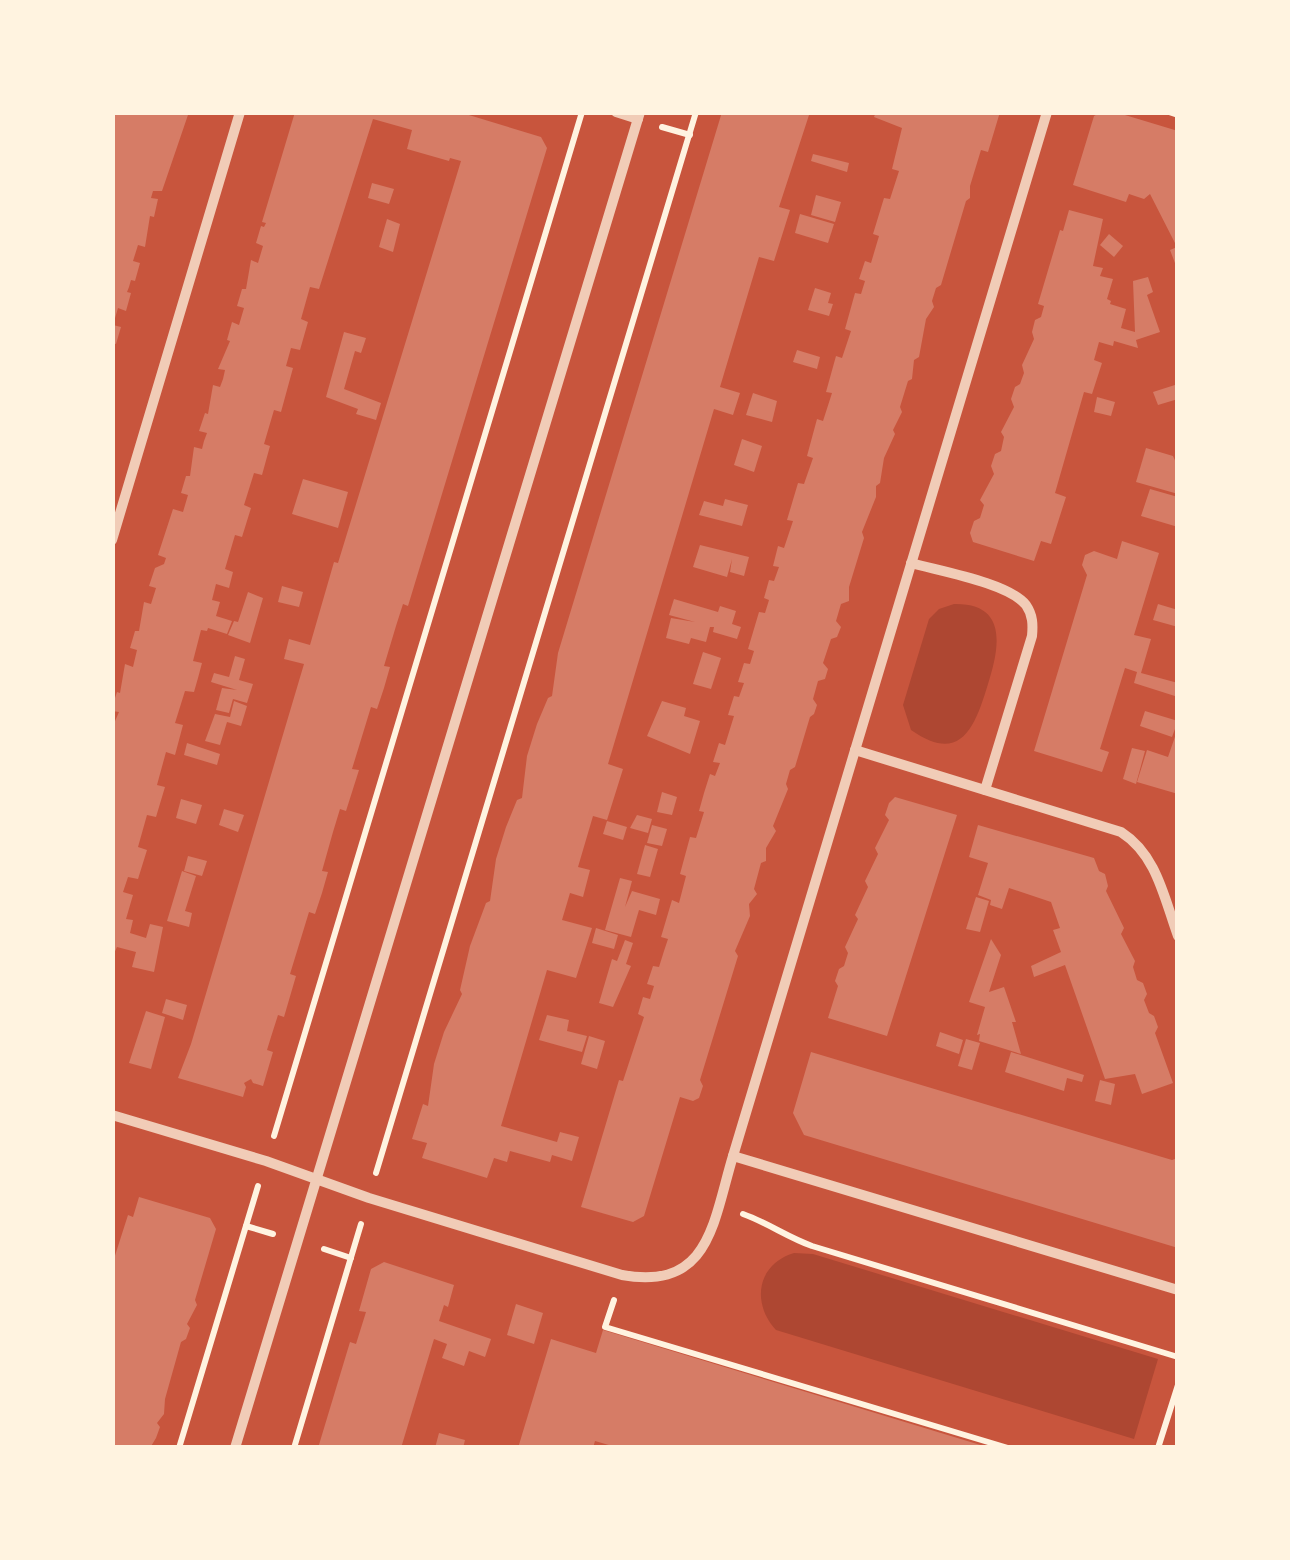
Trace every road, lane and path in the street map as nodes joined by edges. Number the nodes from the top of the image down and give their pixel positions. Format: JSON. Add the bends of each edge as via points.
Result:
{"nodes":[{"id":1,"x":240,"y":112,"type":"edge"},
{"id":2,"x":582,"y":112,"type":"edge"},
{"id":3,"x":616,"y":112,"type":"edge"},
{"id":4,"x":696,"y":112,"type":"edge"},
{"id":5,"x":1047,"y":112,"type":"edge"},
{"id":6,"x":1169,"y":112,"type":"edge"},
{"id":7,"x":1178,"y":115,"type":"edge"},
{"id":8,"x":638,"y":116,"type":"edge"},
{"id":9,"x":112,"y":540,"type":"edge"},
{"id":10,"x":912,"y":562,"type":"junction"},
{"id":11,"x":855,"y":750,"type":"junction"},
{"id":12,"x":985,"y":790,"type":"junction"},
{"id":13,"x":1178,"y":936,"type":"edge"},
{"id":14,"x":112,"y":1115,"type":"edge"},
{"id":15,"x":733,"y":1156,"type":"junction"},
{"id":16,"x":266,"y":1160,"type":"junction"},
{"id":17,"x":317,"y":1179,"type":"junction"},
{"id":18,"x":369,"y":1198,"type":"junction"},
{"id":19,"x":718,"y":1206,"type":"junction"},
{"id":20,"x":622,"y":1275,"type":"junction"},
{"id":21,"x":1178,"y":1290,"type":"edge"},
{"id":22,"x":1178,"y":1357,"type":"edge"},
{"id":23,"x":1178,"y":1385,"type":"edge"},
{"id":24,"x":179,"y":1448,"type":"edge"},
{"id":25,"x":236,"y":1448,"type":"edge"},
{"id":26,"x":294,"y":1448,"type":"edge"},
{"id":27,"x":1008,"y":1448,"type":"edge"},
{"id":28,"x":1158,"y":1448,"type":"edge"}],
"edges":[{"from":1,"to":9,"type":"street"},
{"from":2,"to":16,"type":"path"},
{"from":3,"to":8,"type":"street"},
{"from":4,"to":18,"type":"path"},
{"from":5,"to":10,"type":"street"},
{"from":6,"to":7,"type":"path"},
{"from":8,"to":17,"type":"street"},
{"from":10,"to":11,"type":"street"},
{"from":10,"to":12,"type":"street","via":[[1002,590],[1030,612],[1032,636]]},
{"from":11,"to":12,"type":"street"},
{"from":11,"to":15,"type":"street"},
{"from":12,"to":13,"type":"street","via":[[1136,842],[1152,862]]},
{"from":14,"to":16,"type":"street"},
{"from":15,"to":19,"type":"street"},
{"from":15,"to":21,"type":"street"},
{"from":16,"to":17,"type":"street"},
{"from":16,"to":24,"type":"path"},
{"from":17,"to":18,"type":"street"},
{"from":17,"to":25,"type":"street"},
{"from":18,"to":20,"type":"street"},
{"from":18,"to":26,"type":"path"},
{"from":19,"to":20,"type":"street","via":[[702,1252],[681,1271],[658,1278]]},
{"from":19,"to":22,"type":"path","via":[[812,1246]]},
{"from":20,"to":27,"type":"path","via":[[606,1327]]},
{"from":23,"to":28,"type":"path"}]}
